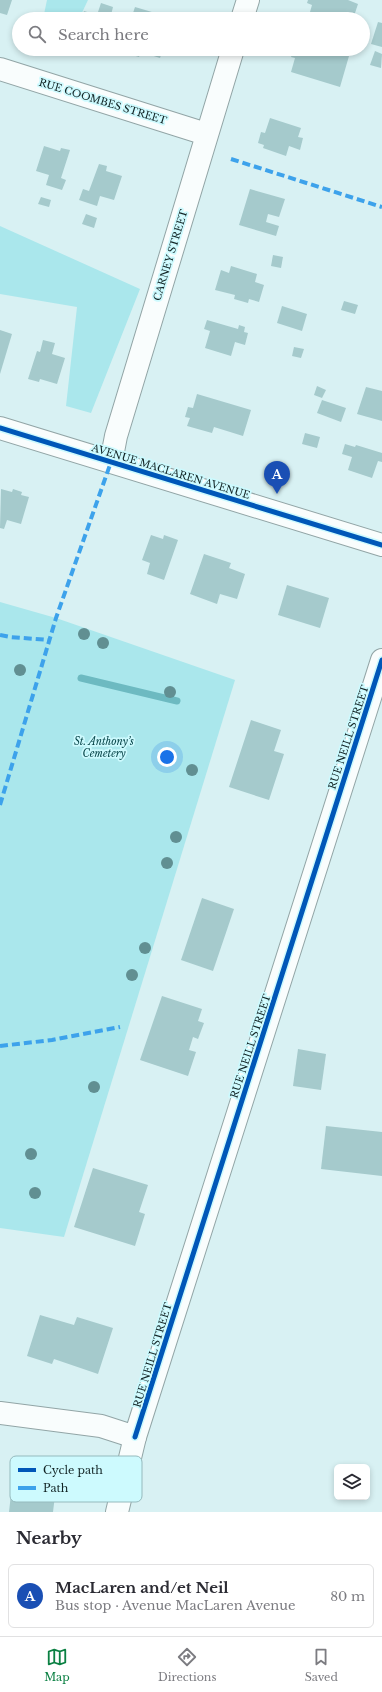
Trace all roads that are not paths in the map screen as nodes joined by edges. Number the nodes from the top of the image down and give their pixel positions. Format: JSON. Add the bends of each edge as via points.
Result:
{"nodes":[{"id":1,"x":248,"y":0,"type":"edge"},
{"id":2,"x":244,"y":12,"type":"edge"},
{"id":3,"x":231,"y":56,"type":"edge"},
{"id":4,"x":0,"y":69,"type":"edge"},
{"id":5,"x":206,"y":134,"type":"junction"},
{"id":6,"x":0,"y":428,"type":"edge"},
{"id":7,"x":111,"y":462,"type":"junction"},
{"id":8,"x":382,"y":545,"type":"edge"},
{"id":9,"x":382,"y":660,"type":"edge"},
{"id":10,"x":0,"y":1413,"type":"edge"},
{"id":11,"x":135,"y":1437,"type":"junction"},
{"id":12,"x":130,"y":1456,"type":"edge"},
{"id":13,"x":119,"y":1502,"type":"edge"},
{"id":14,"x":117,"y":1512,"type":"edge"}],
"edges":[{"from":1,"to":2,"type":"street"},
{"from":3,"to":5,"type":"street","name":"CARNEY STREET"},
{"from":4,"to":5,"type":"street","name":"RUE COOMBES STREET"},
{"from":5,"to":7,"type":"street","name":"CARNEY STREET","via":[[118,429]]},
{"from":6,"to":7,"type":"street","name":"AVENUE MACLAREN AVENUE"},
{"from":7,"to":8,"type":"street","name":"AVENUE MACLAREN AVENUE"},
{"from":9,"to":11,"type":"street","name":"RUE NEILL STREET"},
{"from":10,"to":11,"type":"street","via":[[101,1426]]},
{"from":11,"to":12,"type":"street","name":"RUE NEILL STREET"},
{"from":13,"to":14,"type":"street","name":"RUE NEILL STREET"}]}
